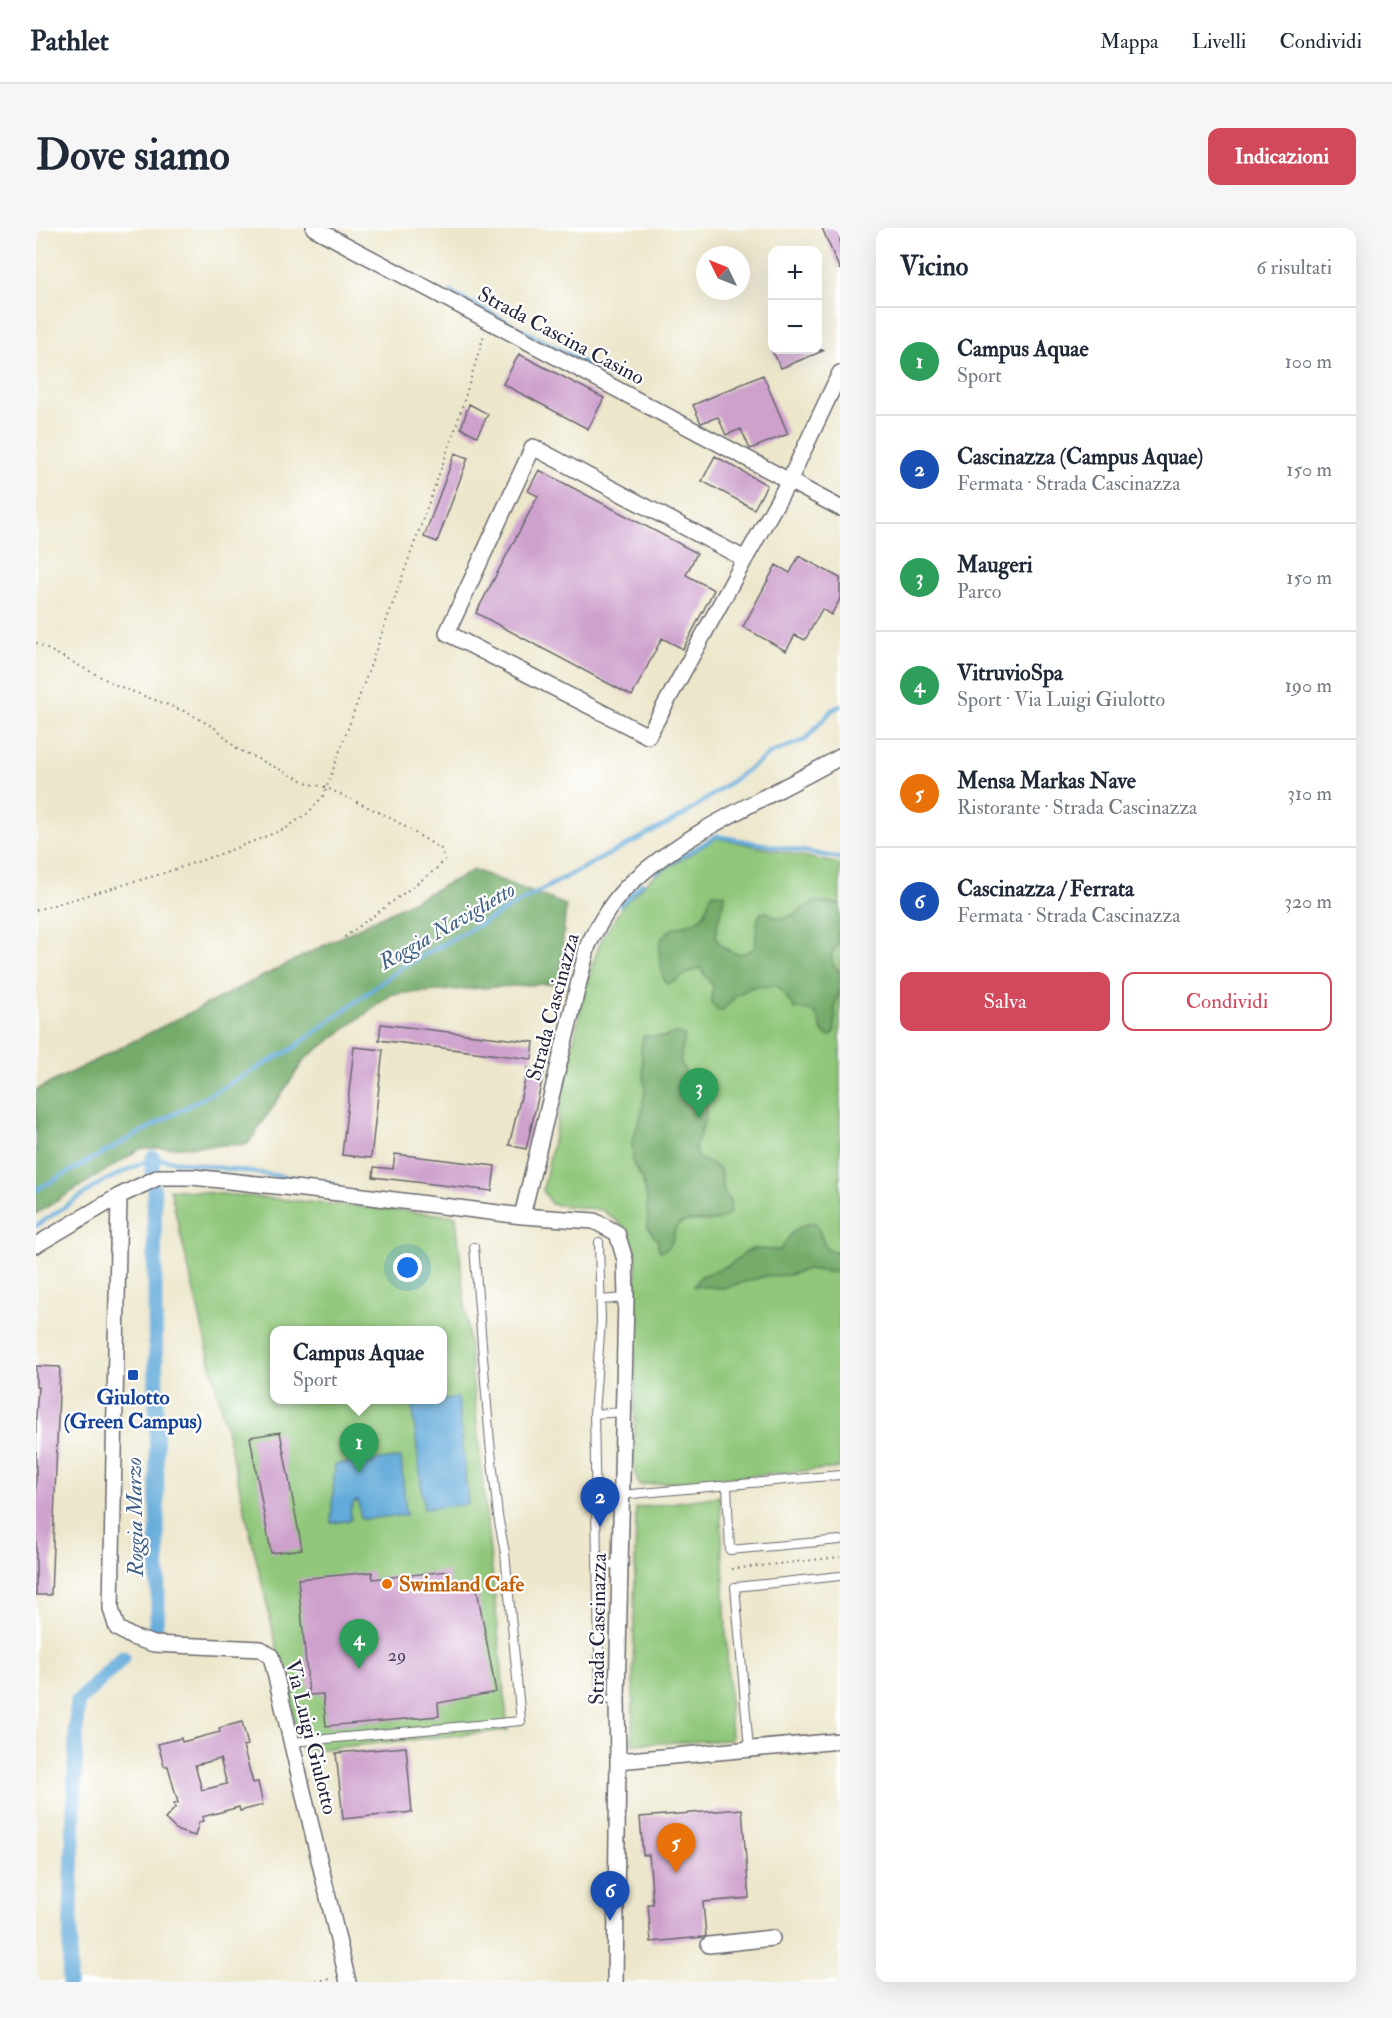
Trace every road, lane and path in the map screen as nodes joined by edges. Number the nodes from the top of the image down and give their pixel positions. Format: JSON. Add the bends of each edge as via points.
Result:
{"nodes":[{"id":1,"x":314,"y":228,"type":"edge"},
{"id":2,"x":489,"y":321,"type":"junction"},
{"id":3,"x":840,"y":373,"type":"edge"},
{"id":4,"x":789,"y":481,"type":"junction"},
{"id":5,"x":840,"y":508,"type":"edge"},
{"id":6,"x":746,"y":559,"type":"junction"},
{"id":7,"x":36,"y":642,"type":"edge"},
{"id":8,"x":840,"y":757,"type":"edge"},
{"id":9,"x":325,"y":787,"type":"junction"},
{"id":10,"x":36,"y":910,"type":"edge"},
{"id":11,"x":342,"y":939,"type":"dead end"},
{"id":12,"x":119,"y":1196,"type":"junction"},
{"id":13,"x":522,"y":1216,"type":"junction"},
{"id":14,"x":599,"y":1242,"type":"dead end"},
{"id":15,"x":36,"y":1245,"type":"edge"},
{"id":16,"x":474,"y":1247,"type":"dead end"},
{"id":17,"x":626,"y":1298,"type":"junction"},
{"id":18,"x":600,"y":1300,"type":"junction"},
{"id":19,"x":624,"y":1412,"type":"junction"},
{"id":20,"x":594,"y":1414,"type":"junction"},
{"id":21,"x":840,"y":1474,"type":"edge"},
{"id":22,"x":727,"y":1486,"type":"junction"},
{"id":23,"x":621,"y":1495,"type":"junction"},
{"id":24,"x":840,"y":1540,"type":"edge"},
{"id":25,"x":840,"y":1557,"type":"edge"},
{"id":26,"x":620,"y":1564,"type":"junction"},
{"id":27,"x":597,"y":1565,"type":"junction"},
{"id":28,"x":732,"y":1569,"type":"dead end"},
{"id":29,"x":840,"y":1576,"type":"edge"},
{"id":30,"x":617,"y":1699,"type":"junction"},
{"id":31,"x":292,"y":1742,"type":"junction"},
{"id":32,"x":840,"y":1742,"type":"edge"},
{"id":33,"x":749,"y":1749,"type":"junction"},
{"id":34,"x":618,"y":1761,"type":"junction"},
{"id":35,"x":772,"y":1938,"type":"dead end"},
{"id":36,"x":709,"y":1945,"type":"dead end"},
{"id":37,"x":348,"y":1980,"type":"edge"},
{"id":38,"x":304,"y":1982,"type":"edge"},
{"id":39,"x":615,"y":1982,"type":"edge"}],
"edges":[{"from":1,"to":2,"type":"street","name":"Strada Cascina Casino"},
{"from":2,"to":4,"type":"street","name":"Strada Cascina Casino"},
{"from":2,"to":9,"type":"path","via":[[455,430]]},
{"from":3,"to":4,"type":"street"},
{"from":4,"to":5,"type":"street","name":"Strada Cascina Casino"},
{"from":4,"to":6,"type":"street"},
{"from":6,"to":6,"type":"street","via":[[533,447],[447,633],[648,736]]},
{"from":7,"to":9,"type":"path","via":[[118,686],[189,713],[218,730],[237,749],[310,784]]},
{"from":8,"to":13,"type":"street","name":"Strada Cascinazza","via":[[692,837],[631,883],[606,912],[588,945]]},
{"from":9,"to":10,"type":"path","via":[[324,795],[309,813],[285,830],[161,874]]},
{"from":9,"to":11,"type":"path","via":[[422,835],[441,849],[445,860]]},
{"from":12,"to":13,"type":"street","name":"Strada Cascinazza","via":[[159,1177],[192,1177]]},
{"from":12,"to":15,"type":"street","name":"Strada Cascinazza"},
{"from":12,"to":31,"type":"street","name":"Via Luigi Giulotto","via":[[111,1609],[117,1628],[154,1644],[261,1649],[271,1656]]},
{"from":13,"to":17,"type":"street","name":"Strada Cascinazza","via":[[594,1221],[617,1233],[625,1260]]},
{"from":14,"to":18,"type":"lane"},
{"from":16,"to":31,"type":"lane","via":[[491,1451],[521,1721]]},
{"from":17,"to":18,"type":"lane"},
{"from":17,"to":19,"type":"street","name":"Strada Cascinazza"},
{"from":18,"to":20,"type":"lane"},
{"from":19,"to":20,"type":"lane"},
{"from":19,"to":23,"type":"street","name":"Strada Cascinazza"},
{"from":20,"to":27,"type":"lane"},
{"from":21,"to":22,"type":"lane"},
{"from":22,"to":23,"type":"lane"},
{"from":22,"to":24,"type":"lane","via":[[730,1550]]},
{"from":23,"to":26,"type":"street","name":"Strada Cascinazza"},
{"from":25,"to":28,"type":"path"},
{"from":26,"to":27,"type":"lane"},
{"from":26,"to":30,"type":"street","name":"Strada Cascinazza"},
{"from":27,"to":30,"type":"lane","via":[[600,1700]]},
{"from":29,"to":33,"type":"lane","via":[[735,1587]]},
{"from":30,"to":34,"type":"street","name":"Strada Cascinazza"},
{"from":31,"to":37,"type":"street","name":"Via Luigi Giulotto"},
{"from":32,"to":33,"type":"street"},
{"from":33,"to":34,"type":"street"},
{"from":34,"to":39,"type":"street","name":"Strada Cascinazza"},
{"from":35,"to":36,"type":"street"},
{"from":37,"to":38,"type":"path"}]}
